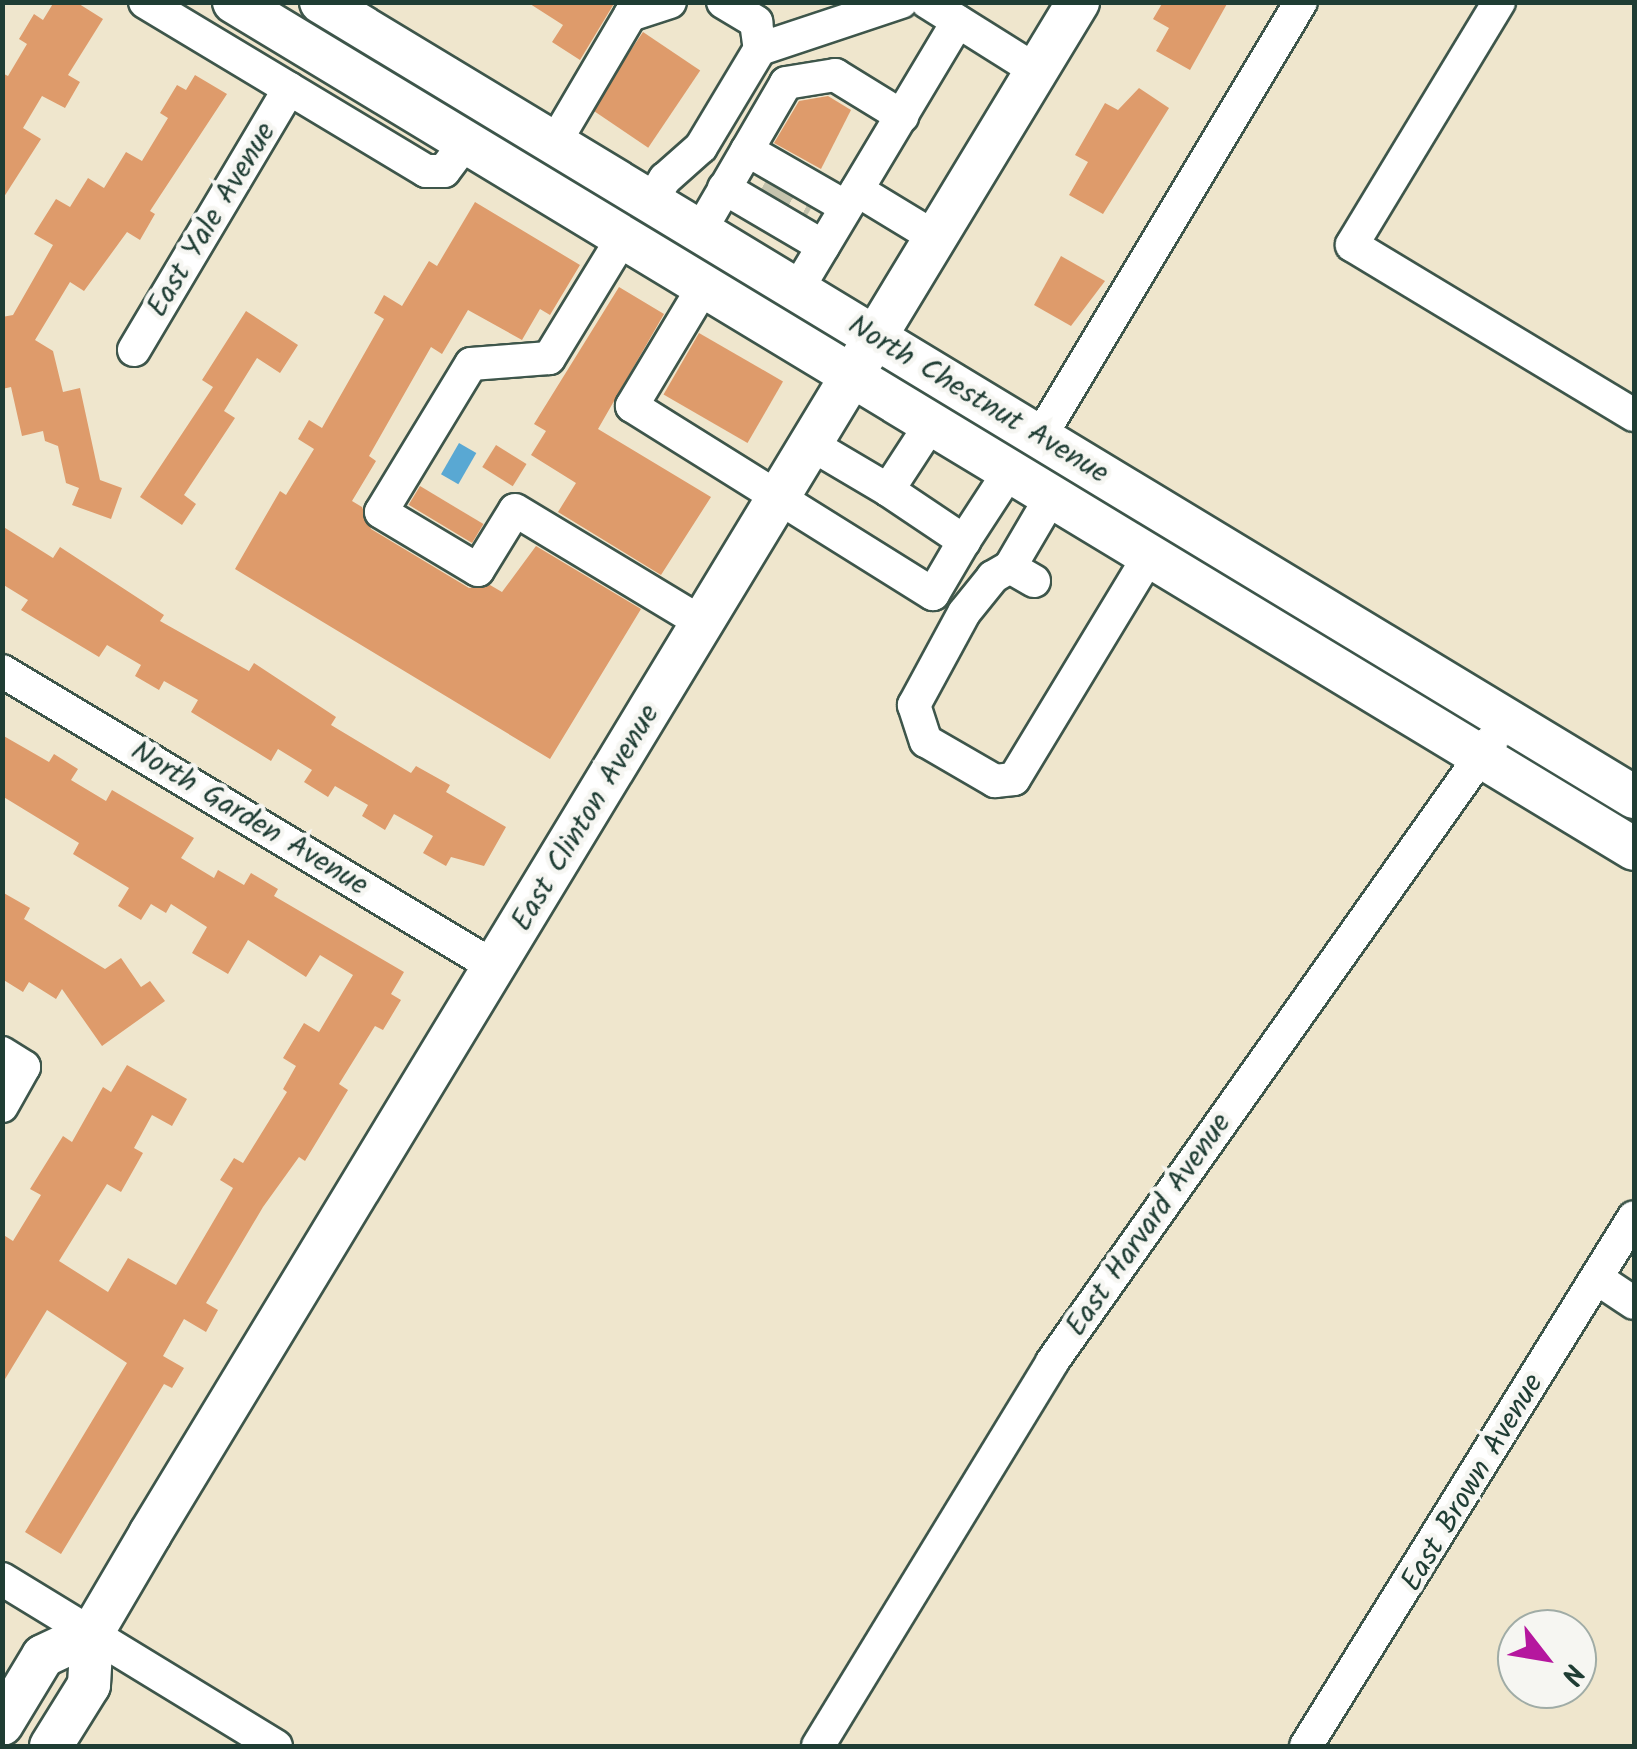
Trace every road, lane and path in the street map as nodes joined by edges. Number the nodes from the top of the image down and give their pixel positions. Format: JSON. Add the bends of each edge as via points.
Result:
{"nodes":[{"id":1,"x":146,"y":2,"type":"edge"},
{"id":2,"x":234,"y":2,"type":"edge"},
{"id":3,"x":321,"y":2,"type":"edge"},
{"id":4,"x":670,"y":2,"type":"edge"},
{"id":5,"x":723,"y":2,"type":"edge"},
{"id":6,"x":901,"y":2,"type":"edge"},
{"id":7,"x":927,"y":2,"type":"edge"},
{"id":8,"x":1078,"y":2,"type":"edge"},
{"id":9,"x":1302,"y":2,"type":"edge"},
{"id":10,"x":1499,"y":2,"type":"edge"},
{"id":11,"x":958,"y":22,"type":"junction"},
{"id":12,"x":760,"y":49,"type":"junction"},
{"id":13,"x":1037,"y":71,"type":"junction"},
{"id":14,"x":289,"y":89,"type":"junction"},
{"id":15,"x":902,"y":116,"type":"junction"},
{"id":16,"x":466,"y":142,"type":"junction"},
{"id":17,"x":554,"y":144,"type":"junction"},
{"id":18,"x":743,"y":172,"type":"junction"},
{"id":19,"x":651,"y":202,"type":"junction"},
{"id":20,"x":834,"y":216,"type":"junction"},
{"id":21,"x":700,"y":231,"type":"junction"},
{"id":22,"x":623,"y":237,"type":"junction"},
{"id":23,"x":936,"y":238,"type":"junction"},
{"id":24,"x":704,"y":286,"type":"junction"},
{"id":25,"x":797,"y":290,"type":"junction"},
{"id":26,"x":876,"y":338,"type":"junction"},
{"id":27,"x":134,"y":350,"type":"dead end"},
{"id":28,"x":853,"y":377,"type":"junction"},
{"id":29,"x":1634,"y":415,"type":"edge"},
{"id":30,"x":931,"y":424,"type":"junction"},
{"id":31,"x":1040,"y":437,"type":"junction"},
{"id":32,"x":812,"y":445,"type":"junction"},
{"id":33,"x":1009,"y":472,"type":"junction"},
{"id":34,"x":888,"y":490,"type":"junction"},
{"id":35,"x":1052,"y":497,"type":"junction"},
{"id":36,"x":780,"y":498,"type":"junction"},
{"id":37,"x":964,"y":541,"type":"junction"},
{"id":38,"x":1149,"y":556,"type":"junction"},
{"id":39,"x":704,"y":624,"type":"junction"},
{"id":40,"x":2,"y":671,"type":"edge"},
{"id":41,"x":1505,"y":720,"type":"junction"},
{"id":42,"x":1482,"y":757,"type":"junction"},
{"id":43,"x":1634,"y":797,"type":"edge"},
{"id":44,"x":1634,"y":849,"type":"edge"},
{"id":45,"x":496,"y":967,"type":"junction"},
{"id":46,"x":13,"y":1060,"type":"edge"},
{"id":47,"x":2,"y":1106,"type":"edge"},
{"id":48,"x":1634,"y":1217,"type":"edge"},
{"id":49,"x":1598,"y":1279,"type":"junction"},
{"id":50,"x":1634,"y":1303,"type":"edge"},
{"id":51,"x":2,"y":1579,"type":"edge"},
{"id":52,"x":92,"y":1633,"type":"junction"},
{"id":53,"x":2,"y":1724,"type":"edge"},
{"id":54,"x":51,"y":1746,"type":"edge"},
{"id":55,"x":276,"y":1746,"type":"edge"},
{"id":56,"x":818,"y":1746,"type":"edge"},
{"id":57,"x":1306,"y":1746,"type":"edge"}],
"edges":[{"from":1,"to":14,"type":"street"},
{"from":2,"to":16,"type":"main road","name":"North Chestnut Avenue"},
{"from":3,"to":17,"type":"main road","name":"North Chestnut Avenue"},
{"from":4,"to":17,"type":"street","via":[[630,15]]},
{"from":5,"to":12,"type":"street","via":[[756,22]]},
{"from":6,"to":12,"type":"street"},
{"from":7,"to":11,"type":"street"},
{"from":8,"to":13,"type":"main road","name":"East Clinton Avenue"},
{"from":9,"to":31,"type":"street"},
{"from":10,"to":29,"type":"street","via":[[1352,245]]},
{"from":11,"to":13,"type":"street"},
{"from":11,"to":15,"type":"street"},
{"from":12,"to":19,"type":"street","via":[[700,147]]},
{"from":13,"to":23,"type":"main road","name":"East Clinton Avenue"},
{"from":14,"to":16,"type":"street","via":[[429,172],[444,171]]},
{"from":14,"to":27,"type":"street","name":"East Yale Avenue"},
{"from":15,"to":18,"type":"street","via":[[836,75],[786,83]]},
{"from":15,"to":20,"type":"street"},
{"from":16,"to":22,"type":"main road","name":"North Chestnut Avenue"},
{"from":17,"to":19,"type":"main road","name":"North Chestnut Avenue"},
{"from":18,"to":20,"type":"street"},
{"from":18,"to":20,"type":"street"},
{"from":18,"to":21,"type":"street"},
{"from":19,"to":21,"type":"main road","name":"North Chestnut Avenue"},
{"from":20,"to":23,"type":"street"},
{"from":20,"to":25,"type":"street"},
{"from":21,"to":25,"type":"main road","name":"North Chestnut Avenue"},
{"from":22,"to":24,"type":"main road","name":"North Chestnut Avenue"},
{"from":22,"to":39,"type":"street","via":[[548,358],[472,364],[381,512],[478,570],[515,510]]},
{"from":23,"to":26,"type":"main road","name":"East Clinton Avenue"},
{"from":24,"to":28,"type":"main road","name":"North Chestnut Avenue"},
{"from":24,"to":36,"type":"street","via":[[632,406]]},
{"from":25,"to":26,"type":"main road","name":"North Chestnut Avenue"},
{"from":26,"to":28,"type":"main road","name":"East Clinton Avenue"},
{"from":26,"to":31,"type":"main road","name":"North Chestnut Avenue"},
{"from":28,"to":30,"type":"main road","name":"North Chestnut Avenue"},
{"from":28,"to":32,"type":"main road","name":"East Clinton Avenue"},
{"from":30,"to":33,"type":"main road","name":"North Chestnut Avenue"},
{"from":30,"to":34,"type":"street"},
{"from":31,"to":41,"type":"main road","name":"North Chestnut Avenue"},
{"from":32,"to":34,"type":"street"},
{"from":32,"to":36,"type":"main road","name":"East Clinton Avenue"},
{"from":33,"to":35,"type":"main road","name":"North Chestnut Avenue"},
{"from":33,"to":37,"type":"street"},
{"from":34,"to":37,"type":"street"},
{"from":35,"to":38,"type":"main road","name":"North Chestnut Avenue"},
{"from":35,"to":38,"type":"street","via":[[1022,574],[993,577],[964,614],[914,705],[926,741],[995,781],[1014,779]]},
{"from":36,"to":37,"type":"street","via":[[933,594]]},
{"from":36,"to":39,"type":"main road","name":"East Clinton Avenue"},
{"from":38,"to":42,"type":"main road","name":"North Chestnut Avenue"},
{"from":39,"to":45,"type":"main road","name":"East Clinton Avenue"},
{"from":40,"to":45,"type":"street","name":"North Garden Avenue"},
{"from":41,"to":42,"type":"street","name":"East Harvard Avenue"},
{"from":41,"to":43,"type":"main road","name":"North Chestnut Avenue"},
{"from":42,"to":44,"type":"main road","name":"North Chestnut Avenue"},
{"from":42,"to":56,"type":"street","name":"East Harvard Avenue","via":[[1052,1362]]},
{"from":45,"to":52,"type":"main road","name":"East Clinton Avenue"},
{"from":46,"to":47,"type":"street"},
{"from":48,"to":49,"type":"street","name":"East Brown Avenue"},
{"from":49,"to":50,"type":"street"},
{"from":49,"to":57,"type":"street","name":"East Brown Avenue"},
{"from":51,"to":52,"type":"street"},
{"from":52,"to":53,"type":"main road","via":[[43,1656]]},
{"from":52,"to":54,"type":"main road","via":[[88,1685]]},
{"from":52,"to":55,"type":"street"}]}
